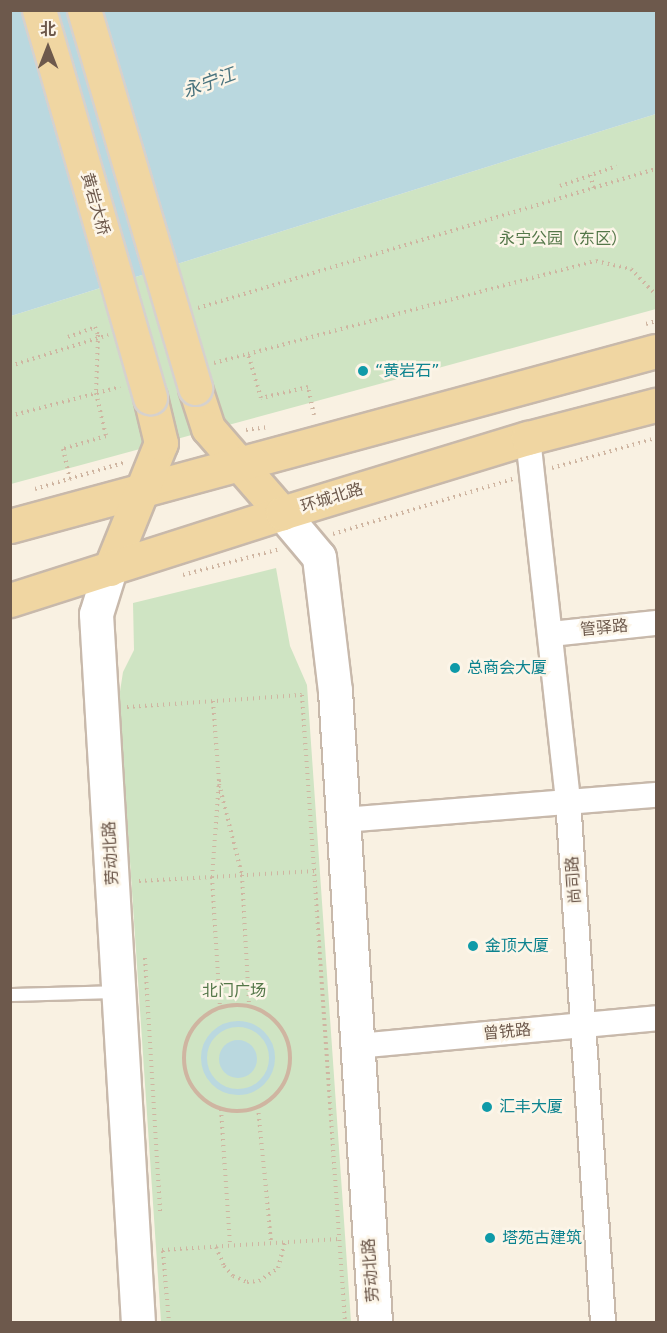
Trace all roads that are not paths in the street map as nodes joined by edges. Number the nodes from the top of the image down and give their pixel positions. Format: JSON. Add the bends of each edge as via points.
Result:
{"nodes":[{"id":1,"x":39,"y":10,"type":"edge"},
{"id":2,"x":84,"y":10,"type":"edge"},
{"id":3,"x":657,"y":351,"type":"edge"},
{"id":4,"x":657,"y":405,"type":"edge"},
{"id":5,"x":528,"y":438,"type":"junction"},
{"id":6,"x":161,"y":443,"type":"joint"},
{"id":7,"x":238,"y":463,"type":"junction"},
{"id":8,"x":141,"y":492,"type":"junction"},
{"id":9,"x":282,"y":513,"type":"junction"},
{"id":10,"x":10,"y":526,"type":"edge"},
{"id":11,"x":110,"y":569,"type":"junction"},
{"id":12,"x":10,"y":600,"type":"edge"},
{"id":13,"x":657,"y":623,"type":"edge"},
{"id":14,"x":551,"y":633,"type":"junction"},
{"id":15,"x":657,"y":795,"type":"edge"},
{"id":16,"x":568,"y":800,"type":"junction"},
{"id":17,"x":343,"y":820,"type":"junction"},
{"id":18,"x":116,"y":992,"type":"junction"},
{"id":19,"x":10,"y":995,"type":"edge"},
{"id":20,"x":657,"y":1018,"type":"edge"},
{"id":21,"x":583,"y":1025,"type":"junction"},
{"id":22,"x":357,"y":1046,"type":"junction"},
{"id":23,"x":138,"y":1323,"type":"edge"},
{"id":24,"x":375,"y":1323,"type":"edge"},
{"id":25,"x":603,"y":1323,"type":"edge"}],
"edges":[{"from":1,"to":6,"type":"main road","name":"黄岩大桥","bridge":true},
{"from":2,"to":7,"type":"main road","bridge":true,"via":[[208,428]]},
{"from":3,"to":7,"type":"main road"},
{"from":4,"to":5,"type":"main road","name":"环城北路"},
{"from":5,"to":9,"type":"main road","name":"环城北路"},
{"from":5,"to":14,"type":"street","name":"尚司路"},
{"from":6,"to":8,"type":"main road","name":"劳动北路"},
{"from":7,"to":8,"type":"main road"},
{"from":7,"to":9,"type":"main road"},
{"from":8,"to":10,"type":"main road"},
{"from":8,"to":11,"type":"main road","name":"劳动北路"},
{"from":9,"to":11,"type":"main road","name":"环城北路"},
{"from":9,"to":17,"type":"main road","name":"劳动北路","via":[[319,557],[335,691]]},
{"from":11,"to":12,"type":"main road","name":"环城北路"},
{"from":11,"to":18,"type":"main road","name":"劳动北路","via":[[96,614]]},
{"from":13,"to":14,"type":"street","name":"管驿路"},
{"from":14,"to":16,"type":"street","name":"尚司路"},
{"from":15,"to":16,"type":"street"},
{"from":16,"to":17,"type":"street"},
{"from":16,"to":21,"type":"street","name":"尚司路"},
{"from":17,"to":22,"type":"main road","name":"劳动北路"},
{"from":18,"to":19,"type":"lane"},
{"from":18,"to":23,"type":"main road","name":"劳动北路"},
{"from":20,"to":21,"type":"street","name":"曾铣路"},
{"from":21,"to":22,"type":"street","name":"曾铣路"},
{"from":21,"to":25,"type":"street","name":"尚司路"},
{"from":22,"to":24,"type":"main road","name":"劳动北路"}]}
